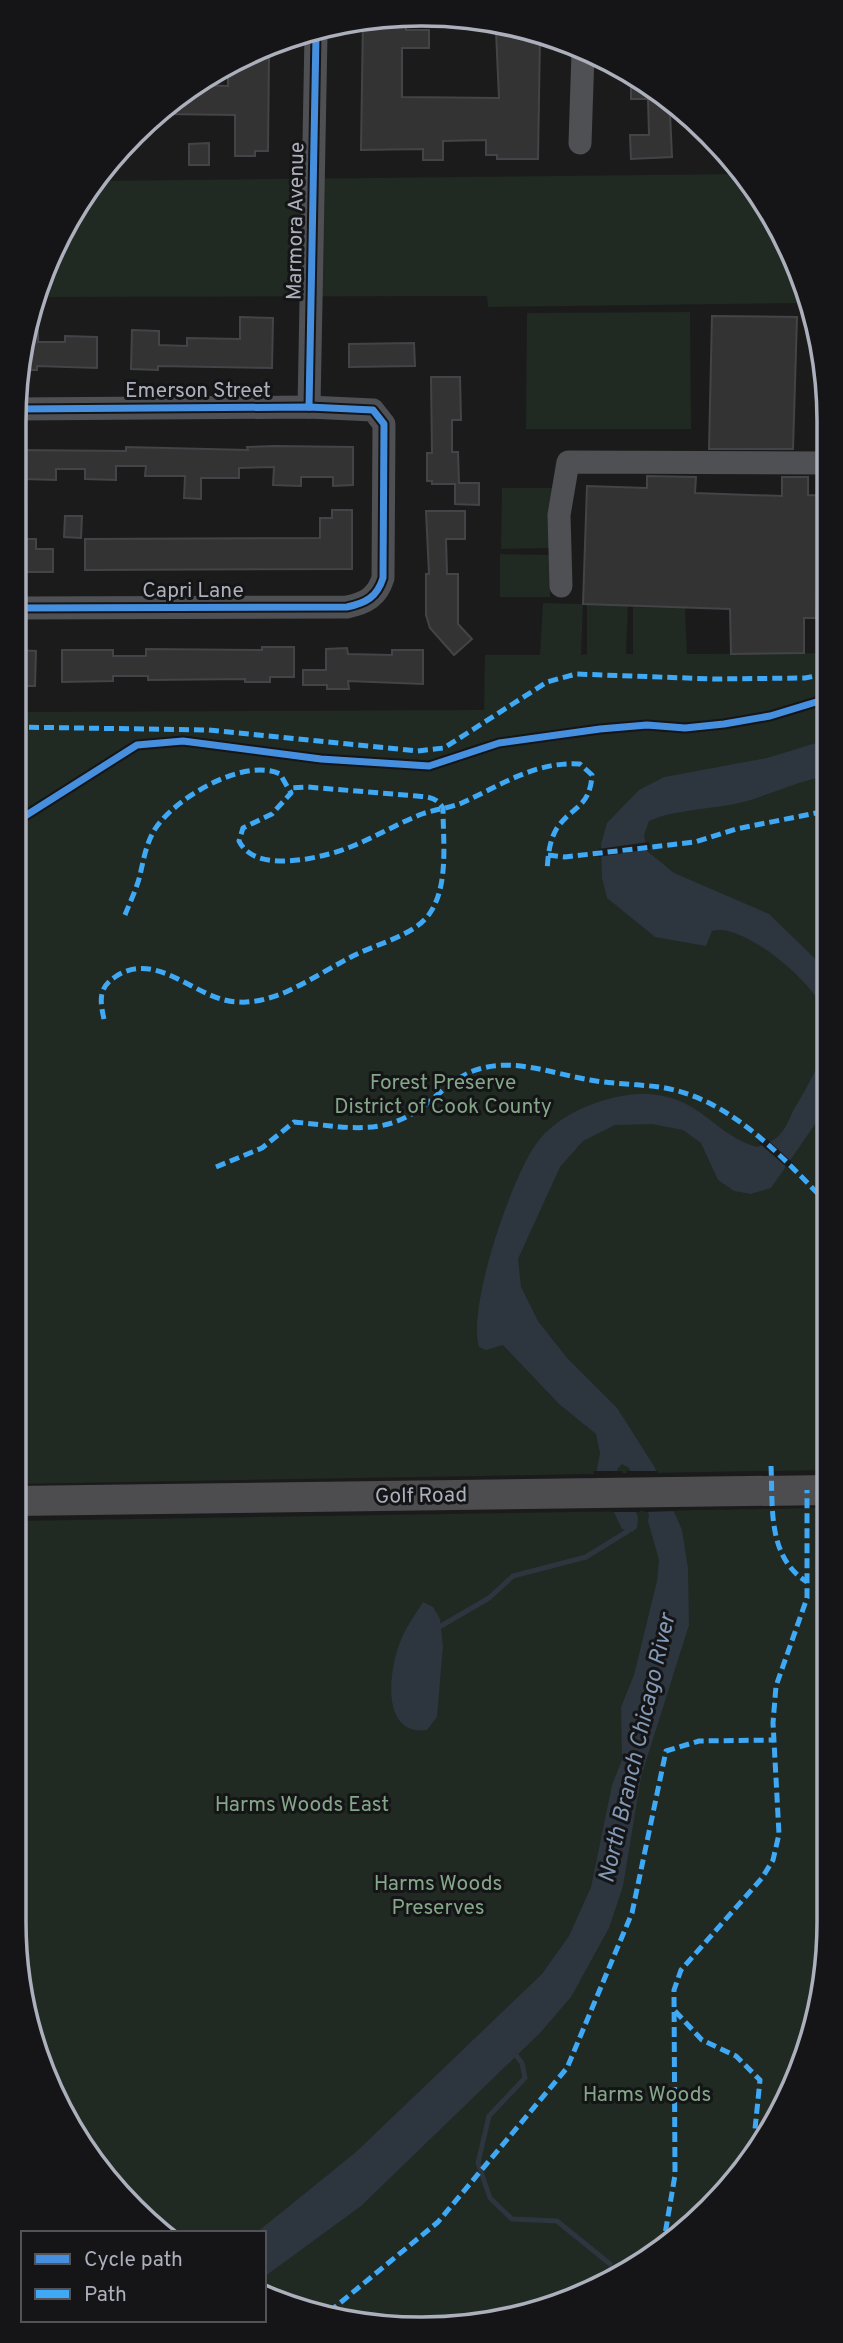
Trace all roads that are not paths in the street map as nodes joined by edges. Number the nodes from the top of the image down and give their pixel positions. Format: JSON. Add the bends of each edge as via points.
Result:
{"nodes":[{"id":1,"x":316,"y":41,"type":"edge"},
{"id":2,"x":583,"y":61,"type":"edge"},
{"id":3,"x":580,"y":143,"type":"dead end"},
{"id":4,"x":309,"y":407,"type":"junction"},
{"id":5,"x":27,"y":409,"type":"edge"},
{"id":6,"x":817,"y":463,"type":"edge"},
{"id":7,"x":561,"y":586,"type":"dead end"},
{"id":8,"x":371,"y":599,"type":"joint"},
{"id":9,"x":26,"y":608,"type":"edge"},
{"id":10,"x":817,"y":1490,"type":"edge"},
{"id":11,"x":26,"y":1501,"type":"edge"}],
"edges":[{"from":1,"to":4,"type":"street","name":"Marmora Avenue"},
{"from":2,"to":3,"type":"street"},
{"from":4,"to":5,"type":"street","name":"Emerson Street"},
{"from":4,"to":8,"type":"street","name":"Emerson Street","via":[[363,408],[379,415],[384,424],[383,578]]},
{"from":6,"to":7,"type":"street","via":[[569,462],[559,515]]},
{"from":8,"to":9,"type":"street","name":"Capri Lane","via":[[347,607]]},
{"from":10,"to":11,"type":"main road","name":"Golf Road"}]}
